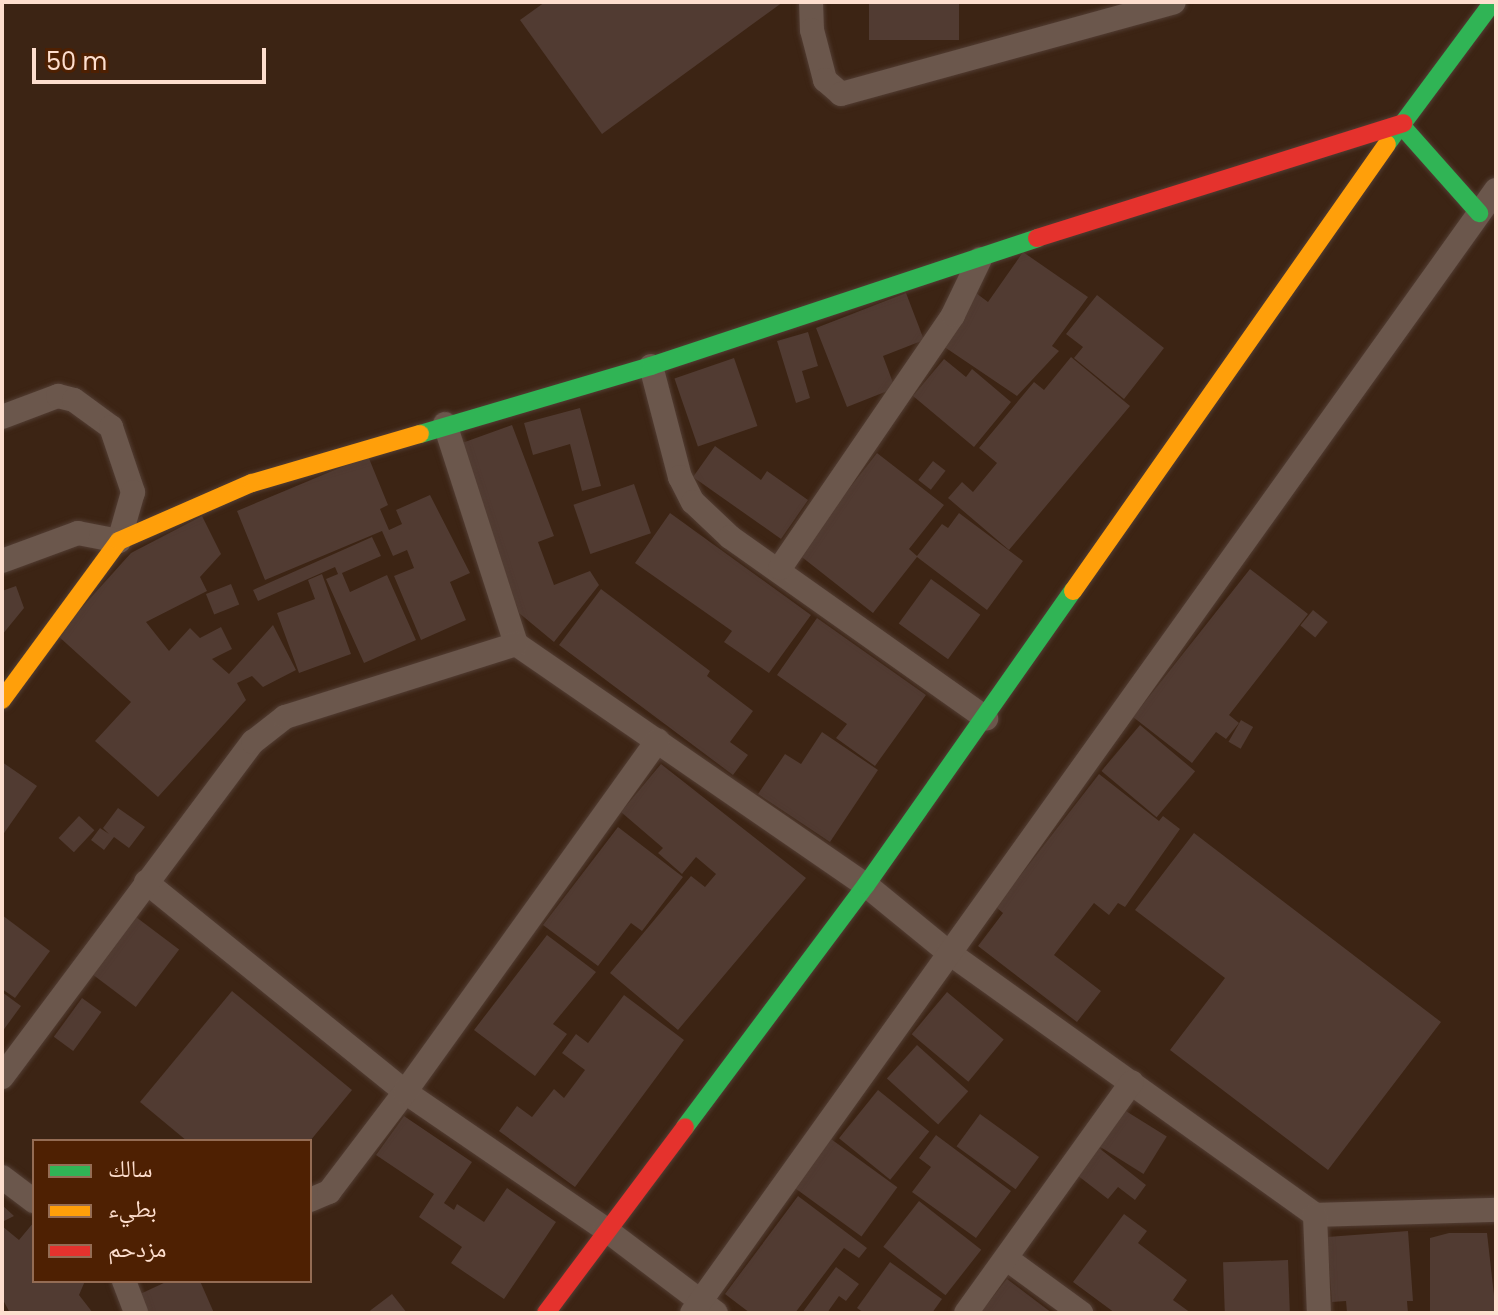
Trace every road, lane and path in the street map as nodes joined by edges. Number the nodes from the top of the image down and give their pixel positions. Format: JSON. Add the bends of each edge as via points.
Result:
{"nodes":[{"id":1,"x":811,"y":2,"type":"edge"},
{"id":2,"x":1174,"y":2,"type":"edge"},
{"id":3,"x":1493,"y":2,"type":"edge"},
{"id":4,"x":1401,"y":125,"type":"junction"},
{"id":5,"x":1496,"y":190,"type":"edge"},
{"id":6,"x":1479,"y":213,"type":"junction"},
{"id":7,"x":980,"y":259,"type":"junction"},
{"id":8,"x":651,"y":366,"type":"junction"},
{"id":9,"x":2,"y":417,"type":"edge"},
{"id":10,"x":445,"y":424,"type":"junction"},
{"id":11,"x":119,"y":541,"type":"junction"},
{"id":12,"x":2,"y":561,"type":"edge"},
{"id":13,"x":780,"y":568,"type":"junction"},
{"id":14,"x":516,"y":644,"type":"junction"},
{"id":15,"x":2,"y":700,"type":"edge"},
{"id":16,"x":986,"y":718,"type":"junction"},
{"id":17,"x":658,"y":740,"type":"junction"},
{"id":18,"x":146,"y":882,"type":"junction"},
{"id":19,"x":866,"y":885,"type":"junction"},
{"id":20,"x":948,"y":952,"type":"junction"},
{"id":21,"x":2,"y":1077,"type":"edge"},
{"id":22,"x":1132,"y":1082,"type":"junction"},
{"id":23,"x":405,"y":1092,"type":"junction"},
{"id":24,"x":2,"y":1177,"type":"edge"},
{"id":25,"x":312,"y":1199,"type":"edge"},
{"id":26,"x":32,"y":1200,"type":"edge"},
{"id":27,"x":1496,"y":1210,"type":"edge"},
{"id":28,"x":1315,"y":1215,"type":"junction"},
{"id":29,"x":605,"y":1229,"type":"junction"},
{"id":30,"x":1007,"y":1259,"type":"junction"},
{"id":31,"x":125,"y":1283,"type":"edge"},
{"id":32,"x":703,"y":1309,"type":"edge"},
{"id":33,"x":136,"y":1313,"type":"edge"},
{"id":34,"x":546,"y":1313,"type":"edge"},
{"id":35,"x":966,"y":1313,"type":"edge"},
{"id":36,"x":1081,"y":1313,"type":"edge"},
{"id":37,"x":1319,"y":1313,"type":"edge"}],
"edges":[{"from":1,"to":2,"type":"street","via":[[825,80],[841,94]]},
{"from":3,"to":4,"type":"street"},
{"from":4,"to":6,"type":"street"},
{"from":4,"to":7,"type":"street"},
{"from":4,"to":16,"type":"street"},
{"from":5,"to":6,"type":"street"},
{"from":6,"to":20,"type":"street"},
{"from":7,"to":8,"type":"street","via":[[899,280]]},
{"from":7,"to":13,"type":"street","via":[[953,315]]},
{"from":8,"to":10,"type":"street"},
{"from":8,"to":13,"type":"street","via":[[680,477],[693,502],[730,537]]},
{"from":9,"to":11,"type":"street","via":[[58,396],[99,414],[122,452],[133,492]]},
{"from":10,"to":11,"type":"street","via":[[252,483]]},
{"from":10,"to":14,"type":"street"},
{"from":11,"to":12,"type":"street","via":[[78,533]]},
{"from":11,"to":15,"type":"street"},
{"from":13,"to":16,"type":"street"},
{"from":14,"to":17,"type":"street"},
{"from":14,"to":18,"type":"street","via":[[285,717],[253,742]]},
{"from":16,"to":19,"type":"street"},
{"from":17,"to":19,"type":"street"},
{"from":17,"to":23,"type":"street"},
{"from":18,"to":21,"type":"street"},
{"from":18,"to":23,"type":"street"},
{"from":19,"to":20,"type":"street"},
{"from":19,"to":29,"type":"street"},
{"from":20,"to":22,"type":"street"},
{"from":20,"to":32,"type":"street"},
{"from":22,"to":28,"type":"street"},
{"from":22,"to":30,"type":"street"},
{"from":23,"to":25,"type":"street","via":[[329,1192]]},
{"from":23,"to":29,"type":"street"},
{"from":24,"to":26,"type":"street"},
{"from":27,"to":28,"type":"street"},
{"from":28,"to":37,"type":"street"},
{"from":29,"to":32,"type":"street"},
{"from":29,"to":34,"type":"street"},
{"from":30,"to":35,"type":"street"},
{"from":30,"to":36,"type":"street"},
{"from":31,"to":33,"type":"street"}]}
